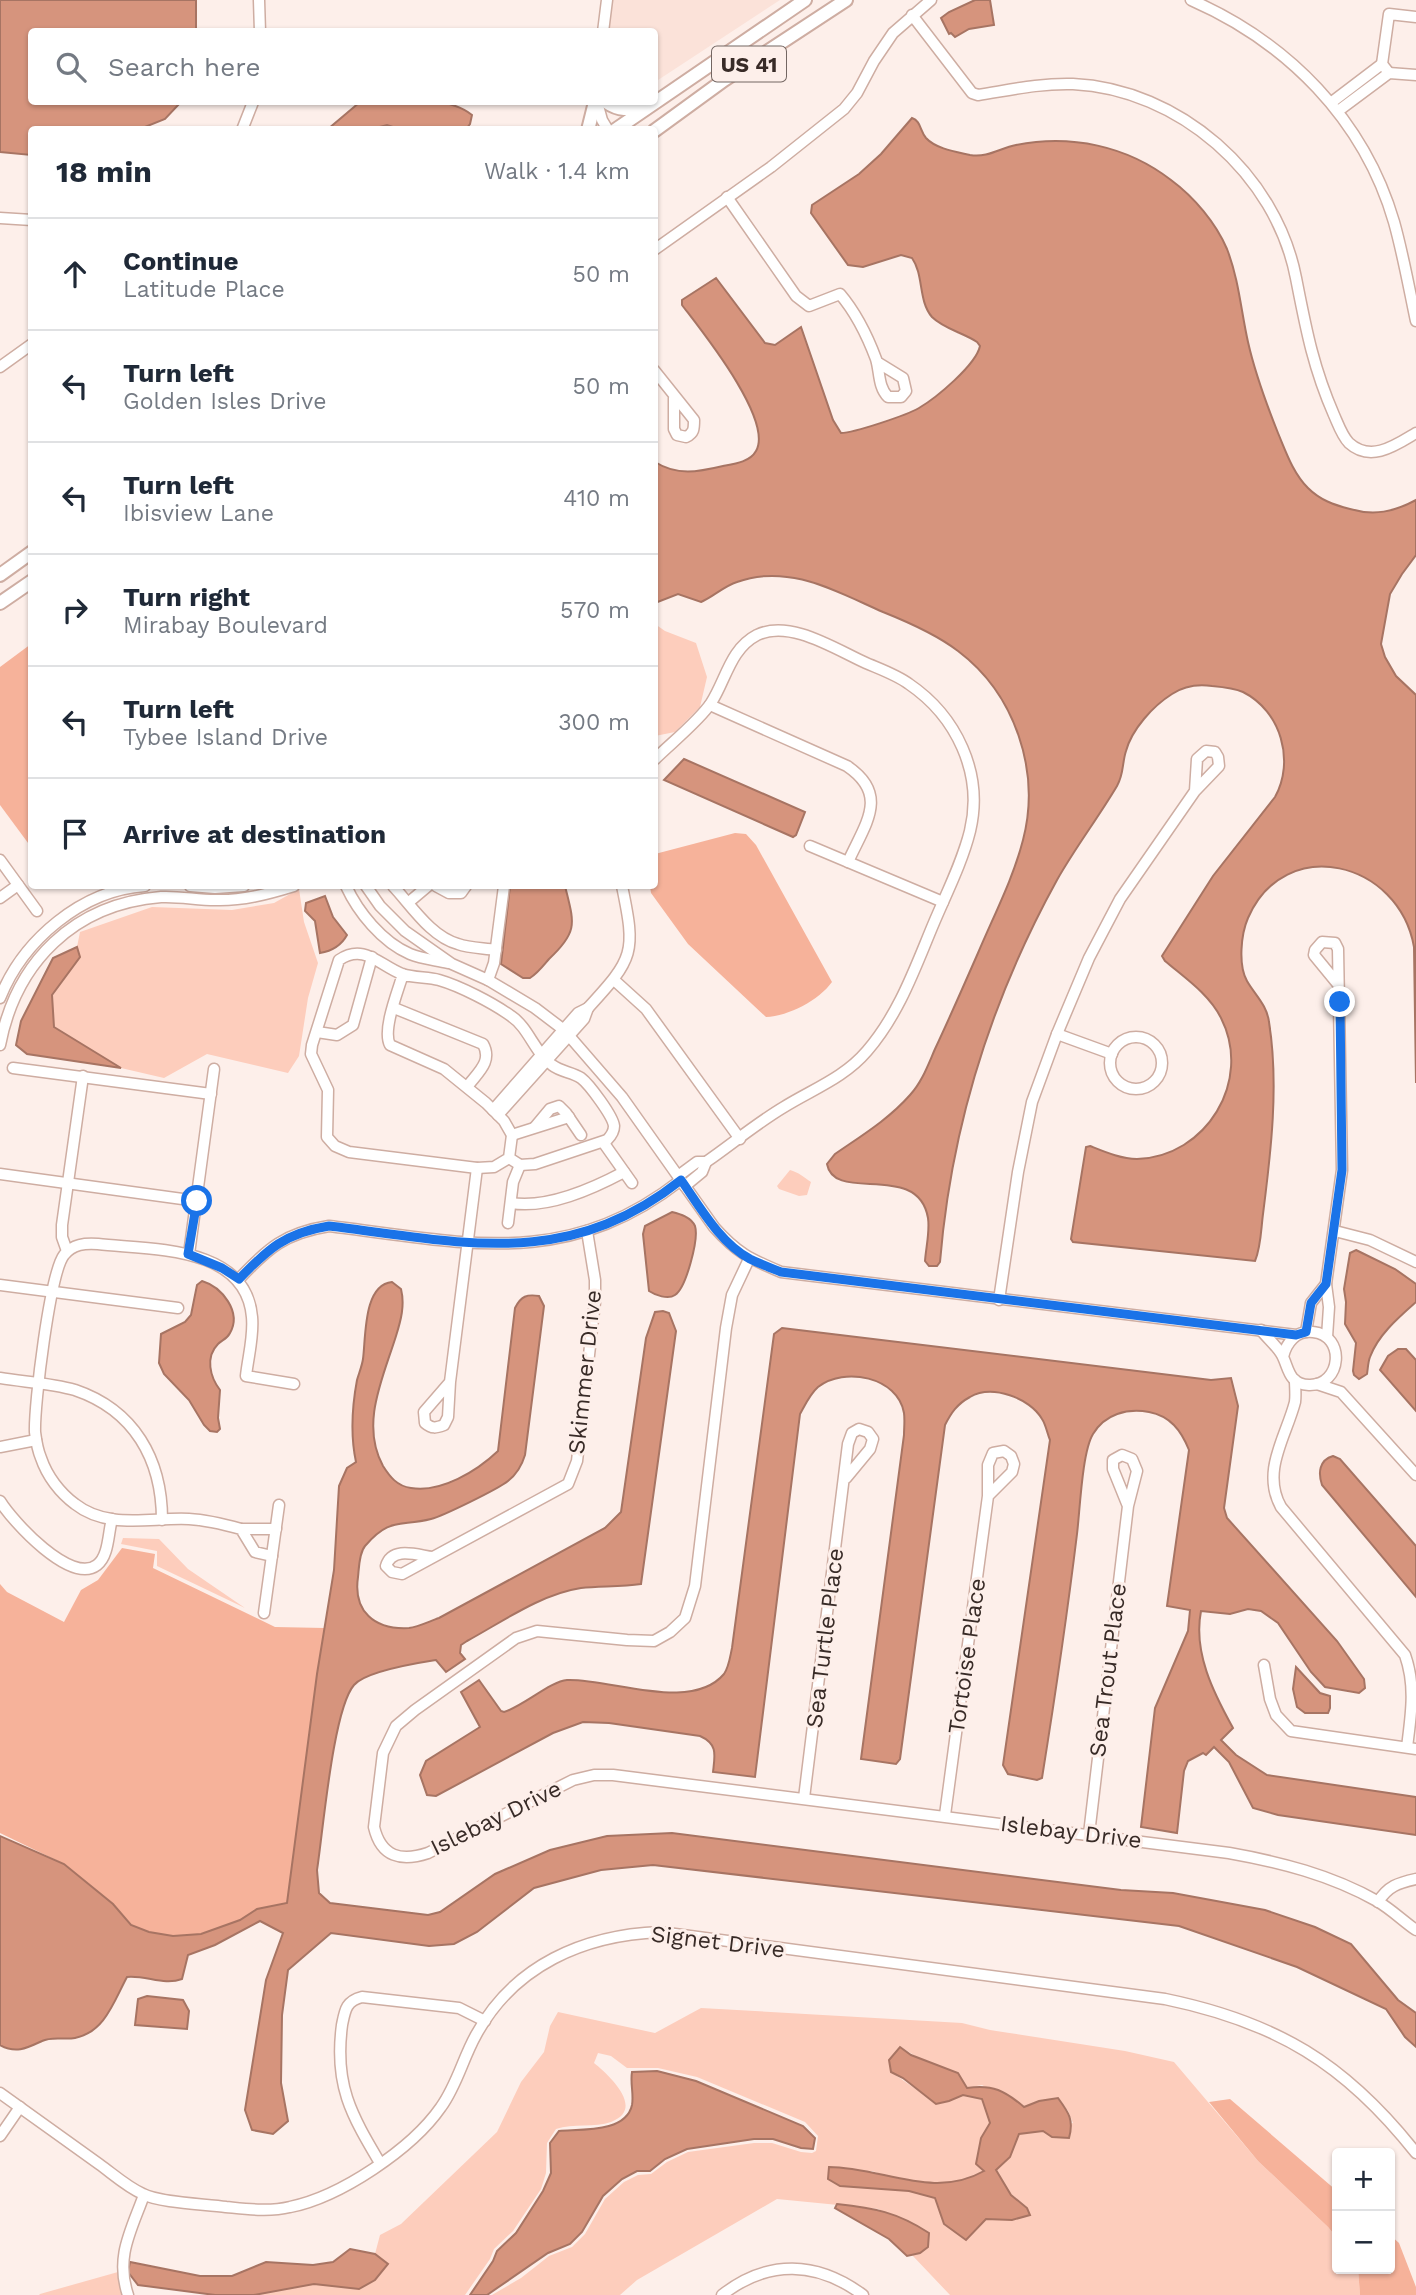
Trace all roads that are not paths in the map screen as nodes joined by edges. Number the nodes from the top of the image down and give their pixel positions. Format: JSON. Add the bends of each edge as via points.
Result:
{"nodes":[{"id":1,"x":259,"y":0,"type":"edge"},
{"id":2,"x":607,"y":0,"type":"edge"},
{"id":3,"x":805,"y":0,"type":"edge"},
{"id":4,"x":846,"y":0,"type":"edge"},
{"id":5,"x":931,"y":0,"type":"edge"},
{"id":6,"x":1191,"y":0,"type":"edge"},
{"id":7,"x":912,"y":15,"type":"junction"},
{"id":8,"x":1416,"y":17,"type":"edge"},
{"id":9,"x":260,"y":28,"type":"edge"},
{"id":10,"x":604,"y":28,"type":"edge"},
{"id":11,"x":1385,"y":68,"type":"junction"},
{"id":12,"x":1416,"y":75,"type":"edge"},
{"id":13,"x":658,"y":100,"type":"edge"},
{"id":14,"x":1332,"y":102,"type":"junction"},
{"id":15,"x":252,"y":105,"type":"edge"},
{"id":16,"x":595,"y":105,"type":"edge"},
{"id":17,"x":597,"y":105,"type":"edge"},
{"id":18,"x":612,"y":105,"type":"edge"},
{"id":19,"x":651,"y":105,"type":"edge"},
{"id":20,"x":648,"y":107,"type":"junction"},
{"id":21,"x":1339,"y":111,"type":"junction"},
{"id":22,"x":244,"y":126,"type":"edge"},
{"id":23,"x":589,"y":126,"type":"edge"},
{"id":24,"x":606,"y":126,"type":"edge"},
{"id":25,"x":621,"y":126,"type":"edge"},
{"id":26,"x":658,"y":128,"type":"edge"},
{"id":27,"x":727,"y":197,"type":"junction"},
{"id":28,"x":0,"y":218,"type":"edge"},
{"id":29,"x":28,"y":220,"type":"edge"},
{"id":30,"x":658,"y":247,"type":"edge"},
{"id":31,"x":1416,"y":321,"type":"edge"},
{"id":32,"x":28,"y":347,"type":"edge"},
{"id":33,"x":877,"y":362,"type":"dead end"},
{"id":34,"x":0,"y":367,"type":"edge"},
{"id":35,"x":658,"y":376,"type":"edge"},
{"id":36,"x":674,"y":398,"type":"dead end"},
{"id":37,"x":1416,"y":433,"type":"edge"},
{"id":38,"x":28,"y":555,"type":"edge"},
{"id":39,"x":0,"y":575,"type":"edge"},
{"id":40,"x":28,"y":583,"type":"edge"},
{"id":41,"x":0,"y":603,"type":"edge"},
{"id":42,"x":710,"y":705,"type":"junction"},
{"id":43,"x":658,"y":756,"type":"edge"},
{"id":44,"x":1195,"y":790,"type":"dead end"},
{"id":45,"x":810,"y":846,"type":"dead end"},
{"id":46,"x":0,"y":860,"type":"edge"},
{"id":47,"x":848,"y":862,"type":"junction"},
{"id":48,"x":18,"y":885,"type":"junction"},
{"id":49,"x":126,"y":889,"type":"edge"},
{"id":50,"x":283,"y":889,"type":"edge"},
{"id":51,"x":348,"y":889,"type":"edge"},
{"id":52,"x":368,"y":889,"type":"edge"},
{"id":53,"x":396,"y":889,"type":"edge"},
{"id":54,"x":424,"y":889,"type":"edge"},
{"id":55,"x":444,"y":889,"type":"edge"},
{"id":56,"x":464,"y":889,"type":"edge"},
{"id":57,"x":504,"y":889,"type":"edge"},
{"id":58,"x":623,"y":889,"type":"edge"},
{"id":59,"x":0,"y":898,"type":"edge"},
{"id":60,"x":409,"y":902,"type":"junction"},
{"id":61,"x":943,"y":902,"type":"junction"},
{"id":62,"x":37,"y":911,"type":"dead end"},
{"id":63,"x":495,"y":950,"type":"junction"},
{"id":64,"x":372,"y":957,"type":"junction"},
{"id":65,"x":452,"y":964,"type":"junction"},
{"id":66,"x":403,"y":974,"type":"junction"},
{"id":67,"x":5,"y":976,"type":"edge"},
{"id":68,"x":488,"y":980,"type":"junction"},
{"id":69,"x":614,"y":980,"type":"junction"},
{"id":70,"x":1337,"y":983,"type":"dead end"},
{"id":71,"x":20,"y":985,"type":"junction"},
{"id":72,"x":0,"y":998,"type":"edge"},
{"id":73,"x":394,"y":1008,"type":"junction"},
{"id":74,"x":317,"y":1032,"type":"junction"},
{"id":75,"x":567,"y":1033,"type":"junction"},
{"id":76,"x":1057,"y":1034,"type":"junction"},
{"id":77,"x":0,"y":1045,"type":"edge"},
{"id":78,"x":1112,"y":1054,"type":"junction"},
{"id":79,"x":544,"y":1058,"type":"junction"},
{"id":80,"x":13,"y":1068,"type":"dead end"},
{"id":81,"x":214,"y":1069,"type":"dead end"},
{"id":82,"x":83,"y":1076,"type":"junction"},
{"id":83,"x":467,"y":1087,"type":"junction"},
{"id":84,"x":211,"y":1094,"type":"junction"},
{"id":85,"x":495,"y":1113,"type":"junction"},
{"id":86,"x":569,"y":1117,"type":"junction"},
{"id":87,"x":535,"y":1127,"type":"junction"},
{"id":88,"x":512,"y":1135,"type":"junction"},
{"id":89,"x":581,"y":1135,"type":"dead end"},
{"id":90,"x":740,"y":1139,"type":"junction"},
{"id":91,"x":603,"y":1142,"type":"junction"},
{"id":92,"x":509,"y":1158,"type":"junction"},
{"id":93,"x":520,"y":1165,"type":"junction"},
{"id":94,"x":477,"y":1168,"type":"junction"},
{"id":95,"x":624,"y":1172,"type":"junction"},
{"id":96,"x":0,"y":1174,"type":"edge"},
{"id":97,"x":681,"y":1180,"type":"junction"},
{"id":98,"x":632,"y":1182,"type":"dead end"},
{"id":99,"x":68,"y":1184,"type":"junction"},
{"id":100,"x":197,"y":1201,"type":"junction"},
{"id":101,"x":511,"y":1203,"type":"junction"},
{"id":102,"x":508,"y":1223,"type":"dead end"},
{"id":103,"x":587,"y":1231,"type":"junction"},
{"id":104,"x":1335,"y":1231,"type":"junction"},
{"id":105,"x":468,"y":1242,"type":"junction"},
{"id":106,"x":67,"y":1251,"type":"junction"},
{"id":107,"x":188,"y":1254,"type":"junction"},
{"id":108,"x":749,"y":1259,"type":"junction"},
{"id":109,"x":1416,"y":1262,"type":"edge"},
{"id":110,"x":239,"y":1279,"type":"junction"},
{"id":111,"x":1326,"y":1284,"type":"junction"},
{"id":112,"x":0,"y":1285,"type":"edge"},
{"id":113,"x":52,"y":1292,"type":"junction"},
{"id":114,"x":999,"y":1300,"type":"junction"},
{"id":115,"x":1312,"y":1301,"type":"junction"},
{"id":116,"x":1329,"y":1304,"type":"junction"},
{"id":117,"x":178,"y":1308,"type":"dead end"},
{"id":118,"x":1261,"y":1330,"type":"junction"},
{"id":119,"x":1301,"y":1334,"type":"junction"},
{"id":120,"x":1327,"y":1337,"type":"junction"},
{"id":121,"x":1283,"y":1357,"type":"junction"},
{"id":122,"x":1336,"y":1365,"type":"junction"},
{"id":123,"x":0,"y":1378,"type":"edge"},
{"id":124,"x":1295,"y":1380,"type":"junction"},
{"id":125,"x":450,"y":1382,"type":"dead end"},
{"id":126,"x":39,"y":1384,"type":"junction"},
{"id":127,"x":294,"y":1384,"type":"dead end"},
{"id":128,"x":1313,"y":1384,"type":"junction"},
{"id":129,"x":1341,"y":1392,"type":"junction"},
{"id":130,"x":1296,"y":1398,"type":"junction"},
{"id":131,"x":36,"y":1440,"type":"junction"},
{"id":132,"x":0,"y":1447,"type":"edge"},
{"id":133,"x":1416,"y":1475,"type":"edge"},
{"id":134,"x":846,"y":1478,"type":"dead end"},
{"id":135,"x":988,"y":1496,"type":"dead end"},
{"id":136,"x":0,"y":1502,"type":"edge"},
{"id":137,"x":279,"y":1504,"type":"dead end"},
{"id":138,"x":1128,"y":1506,"type":"dead end"},
{"id":139,"x":111,"y":1519,"type":"junction"},
{"id":140,"x":162,"y":1520,"type":"junction"},
{"id":141,"x":241,"y":1529,"type":"junction"},
{"id":142,"x":276,"y":1529,"type":"junction"},
{"id":143,"x":272,"y":1556,"type":"junction"},
{"id":144,"x":432,"y":1557,"type":"dead end"},
{"id":145,"x":264,"y":1613,"type":"dead end"},
{"id":146,"x":1265,"y":1665,"type":"dead end"},
{"id":147,"x":1411,"y":1748,"type":"edge"},
{"id":148,"x":804,"y":1798,"type":"junction"},
{"id":149,"x":945,"y":1815,"type":"junction"},
{"id":150,"x":1088,"y":1834,"type":"junction"},
{"id":151,"x":1416,"y":1879,"type":"edge"},
{"id":152,"x":1378,"y":1902,"type":"junction"},
{"id":153,"x":1416,"y":1930,"type":"edge"},
{"id":154,"x":485,"y":2021,"type":"junction"},
{"id":155,"x":0,"y":2093,"type":"edge"},
{"id":156,"x":20,"y":2108,"type":"junction"},
{"id":157,"x":0,"y":2136,"type":"edge"},
{"id":158,"x":1416,"y":2153,"type":"edge"},
{"id":159,"x":380,"y":2163,"type":"junction"},
{"id":160,"x":144,"y":2195,"type":"junction"},
{"id":161,"x":128,"y":2295,"type":"edge"},
{"id":162,"x":722,"y":2295,"type":"edge"},
{"id":163,"x":863,"y":2295,"type":"edge"}],
"edges":[{"from":1,"to":9,"type":"street"},
{"from":2,"to":10,"type":"street"},
{"from":3,"to":13,"type":"main road","number":"US 41"},
{"from":4,"to":26,"type":"main road","number":"US 41"},
{"from":5,"to":7,"type":"street"},
{"from":6,"to":14,"type":"street","via":[[1269,44]]},
{"from":7,"to":27,"type":"street","via":[[893,33],[844,109]]},
{"from":7,"to":37,"type":"street","via":[[972,93],[1049,84],[1102,88],[1155,103],[1234,159],[1259,190],[1289,249],[1313,361],[1347,441],[1359,450],[1376,452]]},
{"from":8,"to":11,"type":"street","via":[[1389,14]]},
{"from":11,"to":12,"type":"street"},
{"from":11,"to":14,"type":"street"},
{"from":11,"to":21,"type":"street"},
{"from":14,"to":21,"type":"street"},
{"from":15,"to":22,"type":"street"},
{"from":16,"to":23,"type":"main road"},
{"from":17,"to":24,"type":"street"},
{"from":18,"to":20,"type":"main road","via":[[626,110]]},
{"from":19,"to":20,"type":"main road","number":"US 41"},
{"from":20,"to":25,"type":"main road","number":"US 41"},
{"from":21,"to":31,"type":"street","via":[[1386,200]]},
{"from":27,"to":30,"type":"street"},
{"from":27,"to":33,"type":"street","via":[[796,296],[809,306],[840,294],[856,313]]},
{"from":28,"to":29,"type":"street"},
{"from":32,"to":34,"type":"street"},
{"from":35,"to":36,"type":"street"},
{"from":38,"to":39,"type":"main road"},
{"from":40,"to":41,"type":"main road"},
{"from":42,"to":43,"type":"street"},
{"from":42,"to":47,"type":"street","via":[[861,775],[872,802]]},
{"from":42,"to":61,"type":"street","via":[[744,643],[776,629],[796,631],[877,668],[907,682],[930,700],[959,739],[972,782],[971,829]]},
{"from":44,"to":76,"type":"street","via":[[1120,900]]},
{"from":45,"to":47,"type":"street"},
{"from":46,"to":48,"type":"street"},
{"from":47,"to":61,"type":"street"},
{"from":48,"to":59,"type":"street"},
{"from":48,"to":62,"type":"street"},
{"from":49,"to":67,"type":"street","via":[[67,915]]},
{"from":50,"to":71,"type":"street","via":[[234,900],[163,897],[119,904],[71,928],[38,958]]},
{"from":51,"to":65,"type":"street","via":[[364,916],[388,941],[409,954]]},
{"from":52,"to":65,"type":"street","via":[[405,931]]},
{"from":53,"to":60,"type":"street"},
{"from":54,"to":60,"type":"street"},
{"from":55,"to":56,"type":"street","via":[[456,894]]},
{"from":57,"to":63,"type":"street"},
{"from":58,"to":69,"type":"street","via":[[630,946]]},
{"from":60,"to":63,"type":"street","via":[[449,941]]},
{"from":61,"to":90,"type":"street","via":[[905,991],[867,1052],[846,1072]]},
{"from":63,"to":68,"type":"street"},
{"from":64,"to":66,"type":"street"},
{"from":64,"to":74,"type":"street","via":[[353,1025],[343,1034]]},
{"from":64,"to":74,"type":"street","via":[[351,953],[339,960]]},
{"from":65,"to":68,"type":"street"},
{"from":66,"to":73,"type":"street"},
{"from":66,"to":79,"type":"street","via":[[440,980],[512,1016]]},
{"from":67,"to":71,"type":"street"},
{"from":67,"to":72,"type":"street"},
{"from":68,"to":75,"type":"street"},
{"from":69,"to":75,"type":"street"},
{"from":69,"to":90,"type":"street","via":[[646,1010]]},
{"from":70,"to":104,"type":"street","via":[[1342,1170]]},
{"from":71,"to":77,"type":"street"},
{"from":73,"to":83,"type":"street","via":[[387,1039],[390,1045],[444,1069]]},
{"from":73,"to":83,"type":"street","via":[[483,1044],[486,1062]]},
{"from":74,"to":94,"type":"street","via":[[311,1054],[328,1090],[327,1137],[335,1146],[349,1152]]},
{"from":75,"to":79,"type":"street"},
{"from":75,"to":97,"type":"street","via":[[622,1097]]},
{"from":76,"to":78,"type":"street"},
{"from":76,"to":114,"type":"street","via":[[1032,1102]]},
{"from":78,"to":78,"type":"street","via":[[1114,1077],[1127,1088],[1143,1088],[1160,1072],[1160,1055],[1149,1041],[1123,1041]]},
{"from":79,"to":85,"type":"street"},
{"from":79,"to":91,"type":"street","via":[[583,1079],[611,1117],[612,1134]]},
{"from":80,"to":82,"type":"street"},
{"from":81,"to":84,"type":"street"},
{"from":82,"to":84,"type":"street"},
{"from":82,"to":99,"type":"street"},
{"from":83,"to":85,"type":"street"},
{"from":84,"to":100,"type":"street"},
{"from":85,"to":88,"type":"street"},
{"from":86,"to":87,"type":"street"},
{"from":86,"to":87,"type":"street","via":[[555,1105]]},
{"from":86,"to":89,"type":"street"},
{"from":87,"to":88,"type":"street"},
{"from":88,"to":92,"type":"street"},
{"from":90,"to":97,"type":"street","via":[[706,1162],[697,1162]]},
{"from":91,"to":93,"type":"street"},
{"from":91,"to":95,"type":"street"},
{"from":92,"to":93,"type":"street"},
{"from":92,"to":94,"type":"street","via":[[494,1167]]},
{"from":93,"to":101,"type":"street"},
{"from":94,"to":105,"type":"street"},
{"from":95,"to":98,"type":"street"},
{"from":95,"to":101,"type":"street","via":[[554,1199]]},
{"from":96,"to":99,"type":"street"},
{"from":97,"to":103,"type":"street","via":[[625,1217]]},
{"from":97,"to":108,"type":"street","via":[[714,1227]]},
{"from":99,"to":100,"type":"street"},
{"from":99,"to":106,"type":"street","via":[[62,1237]]},
{"from":100,"to":107,"type":"street"},
{"from":101,"to":102,"type":"street"},
{"from":103,"to":105,"type":"street","via":[[522,1244]]},
{"from":103,"to":144,"type":"street","name":"Skimmer Drive","via":[[596,1302],[577,1461],[568,1484]]},
{"from":104,"to":109,"type":"street","via":[[1370,1240]]},
{"from":104,"to":111,"type":"street"},
{"from":105,"to":110,"type":"street","via":[[329,1226],[309,1229],[277,1243]]},
{"from":105,"to":125,"type":"street"},
{"from":106,"to":107,"type":"street","via":[[83,1243]]},
{"from":106,"to":113,"type":"street"},
{"from":107,"to":110,"type":"street"},
{"from":108,"to":114,"type":"street","via":[[781,1272]]},
{"from":108,"to":148,"type":"street","name":"Islebay Drive","via":[[732,1295],[726,1328],[695,1586],[685,1618],[654,1641],[553,1631],[516,1638],[396,1726],[383,1753],[374,1827],[384,1849],[397,1857],[412,1858],[573,1780],[594,1775]]},
{"from":110,"to":127,"type":"street","via":[[252,1315],[246,1376]]},
{"from":111,"to":115,"type":"street"},
{"from":111,"to":116,"type":"street"},
{"from":112,"to":113,"type":"street"},
{"from":113,"to":117,"type":"street"},
{"from":113,"to":126,"type":"street"},
{"from":114,"to":118,"type":"street"},
{"from":115,"to":116,"type":"street"},
{"from":115,"to":119,"type":"street"},
{"from":116,"to":120,"type":"street"},
{"from":118,"to":119,"type":"street"},
{"from":118,"to":121,"type":"street"},
{"from":119,"to":120,"type":"street"},
{"from":119,"to":121,"type":"street"},
{"from":120,"to":122,"type":"street","via":[[1336,1350]]},
{"from":121,"to":124,"type":"street"},
{"from":122,"to":128,"type":"street","via":[[1325,1380]]},
{"from":122,"to":129,"type":"street"},
{"from":123,"to":126,"type":"street"},
{"from":124,"to":128,"type":"street"},
{"from":124,"to":130,"type":"street"},
{"from":126,"to":131,"type":"street"},
{"from":126,"to":140,"type":"street","via":[[87,1395],[125,1420],[154,1465]]},
{"from":128,"to":129,"type":"street"},
{"from":128,"to":130,"type":"street"},
{"from":129,"to":133,"type":"street"},
{"from":130,"to":147,"type":"street","via":[[1274,1464],[1275,1495],[1405,1655],[1415,1692]]},
{"from":131,"to":132,"type":"street"},
{"from":131,"to":139,"type":"street","via":[[54,1484],[76,1505]]},
{"from":134,"to":148,"type":"street","name":"Sea Turtle Place"},
{"from":135,"to":149,"type":"street","name":"Tortoise Place"},
{"from":136,"to":139,"type":"street","via":[[26,1534],[72,1567],[85,1570],[102,1560]]},
{"from":137,"to":142,"type":"street"},
{"from":138,"to":150,"type":"street","name":"Sea Trout Place"},
{"from":139,"to":140,"type":"street"},
{"from":140,"to":141,"type":"street","via":[[190,1519]]},
{"from":141,"to":142,"type":"street"},
{"from":141,"to":143,"type":"street","via":[[255,1552]]},
{"from":142,"to":143,"type":"street"},
{"from":143,"to":145,"type":"street"},
{"from":146,"to":147,"type":"street","via":[[1276,1715],[1291,1731]]},
{"from":148,"to":149,"type":"street","name":"Islebay Drive"},
{"from":149,"to":150,"type":"street","name":"Islebay Drive"},
{"from":150,"to":152,"type":"street","name":"Islebay Drive","via":[[1290,1864]]},
{"from":151,"to":152,"type":"street","via":[[1395,1883]]},
{"from":152,"to":153,"type":"street","name":"Islebay Drive"},
{"from":154,"to":158,"type":"street","name":"Signet Drive","via":[[516,1985],[557,1956],[611,1937],[649,1933],[1165,1998],[1225,2013],[1301,2047],[1381,2110]]},
{"from":154,"to":159,"type":"street","name":"Signet Drive","via":[[443,2104],[426,2127]]},
{"from":154,"to":159,"type":"street","via":[[458,2008],[362,1997],[347,2005],[339,2050],[341,2073],[347,2101]]},
{"from":155,"to":156,"type":"street","name":"Signet Drive"},
{"from":156,"to":157,"type":"street"},
{"from":156,"to":160,"type":"street","name":"Signet Drive"},
{"from":159,"to":160,"type":"street","name":"Signet Drive","via":[[314,2201],[272,2210]]},
{"from":160,"to":161,"type":"street","via":[[121,2265]]},
{"from":162,"to":163,"type":"street","via":[[761,2272],[792,2267],[843,2280]]}]}
